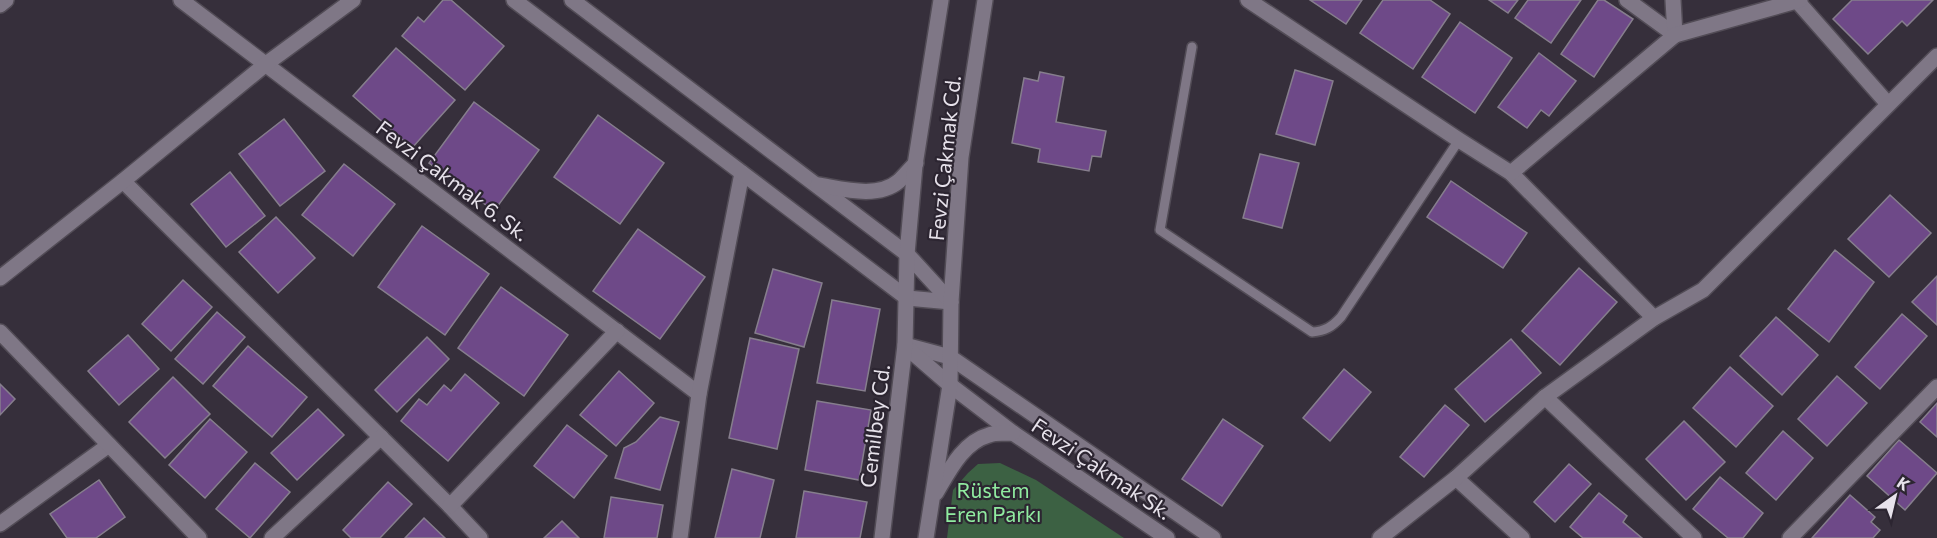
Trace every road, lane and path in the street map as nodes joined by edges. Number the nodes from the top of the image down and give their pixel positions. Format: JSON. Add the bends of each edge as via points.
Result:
{"nodes":[{"id":1,"x":6,"y":0,"type":"edge"},
{"id":2,"x":182,"y":0,"type":"edge"},
{"id":3,"x":353,"y":0,"type":"edge"},
{"id":4,"x":514,"y":0,"type":"edge"},
{"id":5,"x":572,"y":0,"type":"edge"},
{"id":6,"x":941,"y":0,"type":"edge"},
{"id":7,"x":985,"y":0,"type":"edge"},
{"id":8,"x":1248,"y":0,"type":"edge"},
{"id":9,"x":1627,"y":0,"type":"edge"},
{"id":10,"x":1673,"y":0,"type":"edge"},
{"id":11,"x":1799,"y":1,"type":"edge"},
{"id":12,"x":0,"y":5,"type":"edge"},
{"id":13,"x":1675,"y":35,"type":"junction"},
{"id":14,"x":1192,"y":47,"type":"dead end"},
{"id":15,"x":1937,"y":56,"type":"edge"},
{"id":16,"x":266,"y":64,"type":"junction"},
{"id":17,"x":1888,"y":104,"type":"junction"},
{"id":18,"x":1459,"y":140,"type":"junction"},
{"id":19,"x":916,"y":163,"type":"junction"},
{"id":20,"x":742,"y":173,"type":"junction"},
{"id":21,"x":1512,"y":173,"type":"junction"},
{"id":22,"x":123,"y":181,"type":"junction"},
{"id":23,"x":814,"y":184,"type":"junction"},
{"id":24,"x":907,"y":254,"type":"junction"},
{"id":25,"x":0,"y":278,"type":"edge"},
{"id":26,"x":907,"y":298,"type":"junction"},
{"id":27,"x":951,"y":302,"type":"junction"},
{"id":28,"x":906,"y":318,"type":"joint"},
{"id":29,"x":1654,"y":318,"type":"junction"},
{"id":30,"x":617,"y":331,"type":"junction"},
{"id":31,"x":0,"y":332,"type":"edge"},
{"id":32,"x":905,"y":345,"type":"junction"},
{"id":33,"x":950,"y":357,"type":"junction"},
{"id":34,"x":950,"y":385,"type":"junction"},
{"id":35,"x":1937,"y":387,"type":"edge"},
{"id":36,"x":699,"y":394,"type":"junction"},
{"id":37,"x":1545,"y":397,"type":"junction"},
{"id":38,"x":1012,"y":433,"type":"junction"},
{"id":39,"x":381,"y":437,"type":"junction"},
{"id":40,"x":109,"y":445,"type":"junction"},
{"id":41,"x":1456,"y":477,"type":"junction"},
{"id":42,"x":932,"y":501,"type":"junction"},
{"id":43,"x":450,"y":506,"type":"junction"},
{"id":44,"x":0,"y":524,"type":"edge"},
{"id":45,"x":199,"y":538,"type":"edge"},
{"id":46,"x":272,"y":538,"type":"edge"},
{"id":47,"x":480,"y":538,"type":"edge"},
{"id":48,"x":680,"y":538,"type":"edge"},
{"id":49,"x":882,"y":538,"type":"edge"},
{"id":50,"x":926,"y":538,"type":"edge"},
{"id":51,"x":1167,"y":538,"type":"edge"},
{"id":52,"x":1212,"y":538,"type":"edge"},
{"id":53,"x":1380,"y":538,"type":"edge"},
{"id":54,"x":1522,"y":538,"type":"edge"},
{"id":55,"x":1694,"y":538,"type":"edge"},
{"id":56,"x":1790,"y":538,"type":"edge"}],
"edges":[{"from":1,"to":12,"type":"street"},
{"from":2,"to":16,"type":"street","name":"Fevzi Çakmak 6. Sk."},
{"from":3,"to":16,"type":"street"},
{"from":4,"to":20,"type":"street"},
{"from":5,"to":23,"type":"street"},
{"from":6,"to":19,"type":"street","name":"Fevzi Çakmak Cd."},
{"from":7,"to":27,"type":"street","name":"Fevzi Çakmak Cd.","via":[[961,157]]},
{"from":8,"to":18,"type":"street"},
{"from":9,"to":13,"type":"street"},
{"from":10,"to":13,"type":"street"},
{"from":11,"to":13,"type":"street"},
{"from":11,"to":17,"type":"street"},
{"from":13,"to":21,"type":"street"},
{"from":14,"to":18,"type":"lane","via":[[1160,230],[1312,332],[1327,329],[1341,317]]},
{"from":15,"to":17,"type":"street"},
{"from":16,"to":22,"type":"street"},
{"from":16,"to":30,"type":"street","name":"Fevzi Çakmak 6. Sk."},
{"from":17,"to":29,"type":"street","via":[[1703,290]]},
{"from":18,"to":21,"type":"street"},
{"from":19,"to":23,"type":"street","via":[[897,182],[881,189],[860,191]]},
{"from":19,"to":24,"type":"street","name":"Fevzi Çakmak Cd."},
{"from":20,"to":26,"type":"street"},
{"from":20,"to":36,"type":"street"},
{"from":21,"to":29,"type":"street"},
{"from":22,"to":25,"type":"street"},
{"from":22,"to":39,"type":"street"},
{"from":23,"to":24,"type":"street"},
{"from":24,"to":26,"type":"street","name":"Fevzi Çakmak Cd."},
{"from":24,"to":27,"type":"street"},
{"from":26,"to":27,"type":"street"},
{"from":26,"to":28,"type":"street","name":"Fevzi Çakmak Cd."},
{"from":27,"to":33,"type":"street","name":"Fevzi Çakmak Cd."},
{"from":28,"to":32,"type":"street","name":"Cemilbey Cd."},
{"from":29,"to":37,"type":"street"},
{"from":30,"to":36,"type":"street","name":"Fevzi Çakmak 6. Sk."},
{"from":30,"to":43,"type":"street"},
{"from":31,"to":40,"type":"street"},
{"from":32,"to":33,"type":"street"},
{"from":32,"to":34,"type":"street","name":"Fevzi Çakmak Sk."},
{"from":32,"to":49,"type":"street","name":"Cemilbey Cd."},
{"from":33,"to":34,"type":"street"},
{"from":33,"to":52,"type":"street"},
{"from":34,"to":38,"type":"street","name":"Fevzi Çakmak Sk."},
{"from":34,"to":42,"type":"street"},
{"from":35,"to":56,"type":"street"},
{"from":36,"to":48,"type":"street"},
{"from":37,"to":41,"type":"street"},
{"from":37,"to":55,"type":"street"},
{"from":38,"to":42,"type":"street","via":[[990,434],[970,443]]},
{"from":38,"to":51,"type":"street","name":"Fevzi Çakmak Sk."},
{"from":39,"to":43,"type":"street"},
{"from":39,"to":46,"type":"street"},
{"from":40,"to":44,"type":"street"},
{"from":40,"to":45,"type":"street"},
{"from":41,"to":53,"type":"street"},
{"from":41,"to":54,"type":"street"},
{"from":42,"to":50,"type":"street"},
{"from":43,"to":47,"type":"street"}]}
